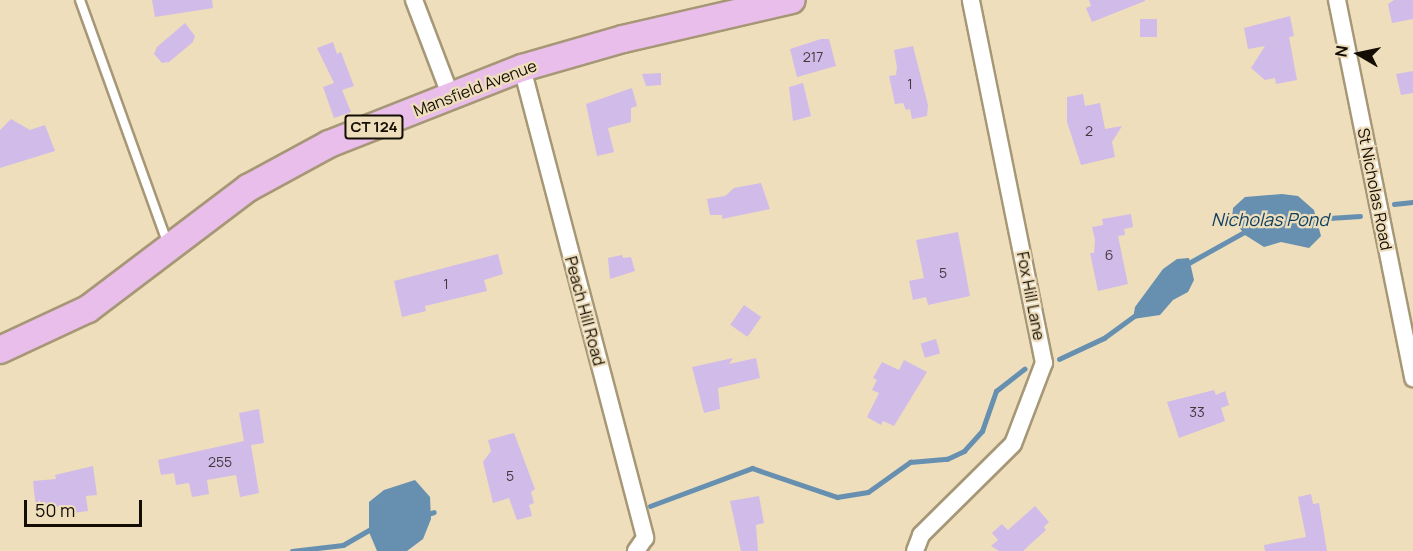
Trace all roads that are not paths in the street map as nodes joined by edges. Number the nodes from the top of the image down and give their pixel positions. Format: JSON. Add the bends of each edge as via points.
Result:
{"nodes":[{"id":1,"x":80,"y":0,"type":"edge"},
{"id":2,"x":414,"y":0,"type":"edge"},
{"id":3,"x":792,"y":0,"type":"edge"},
{"id":4,"x":971,"y":0,"type":"edge"},
{"id":5,"x":1337,"y":0,"type":"edge"},
{"id":6,"x":522,"y":68,"type":"junction"},
{"id":7,"x":451,"y":97,"type":"junction"},
{"id":8,"x":169,"y":248,"type":"junction"},
{"id":9,"x":0,"y":350,"type":"edge"},
{"id":10,"x":1413,"y":378,"type":"edge"},
{"id":11,"x":636,"y":551,"type":"edge"},
{"id":12,"x":915,"y":551,"type":"edge"}],
"edges":[{"from":1,"to":8,"type":"lane"},
{"from":2,"to":7,"type":"street"},
{"from":3,"to":6,"type":"main road","name":"Mansfield Avenue","number":"CT 124","via":[[623,39]]},
{"from":4,"to":12,"type":"street","name":"Fox Hill Lane","via":[[1044,363],[1013,444],[921,535]]},
{"from":5,"to":10,"type":"street","name":"St Nicholas Road"},
{"from":6,"to":7,"type":"main road","name":"Mansfield Avenue","number":"CT 124"},
{"from":6,"to":11,"type":"street","name":"Peach Hill Road","via":[[645,538]]},
{"from":7,"to":8,"type":"main road","name":"Mansfield Avenue","number":"CT 124","via":[[329,144],[248,188]]},
{"from":8,"to":9,"type":"main road","name":"Mansfield Avenue","number":"CT 124","via":[[88,309]]}]}
